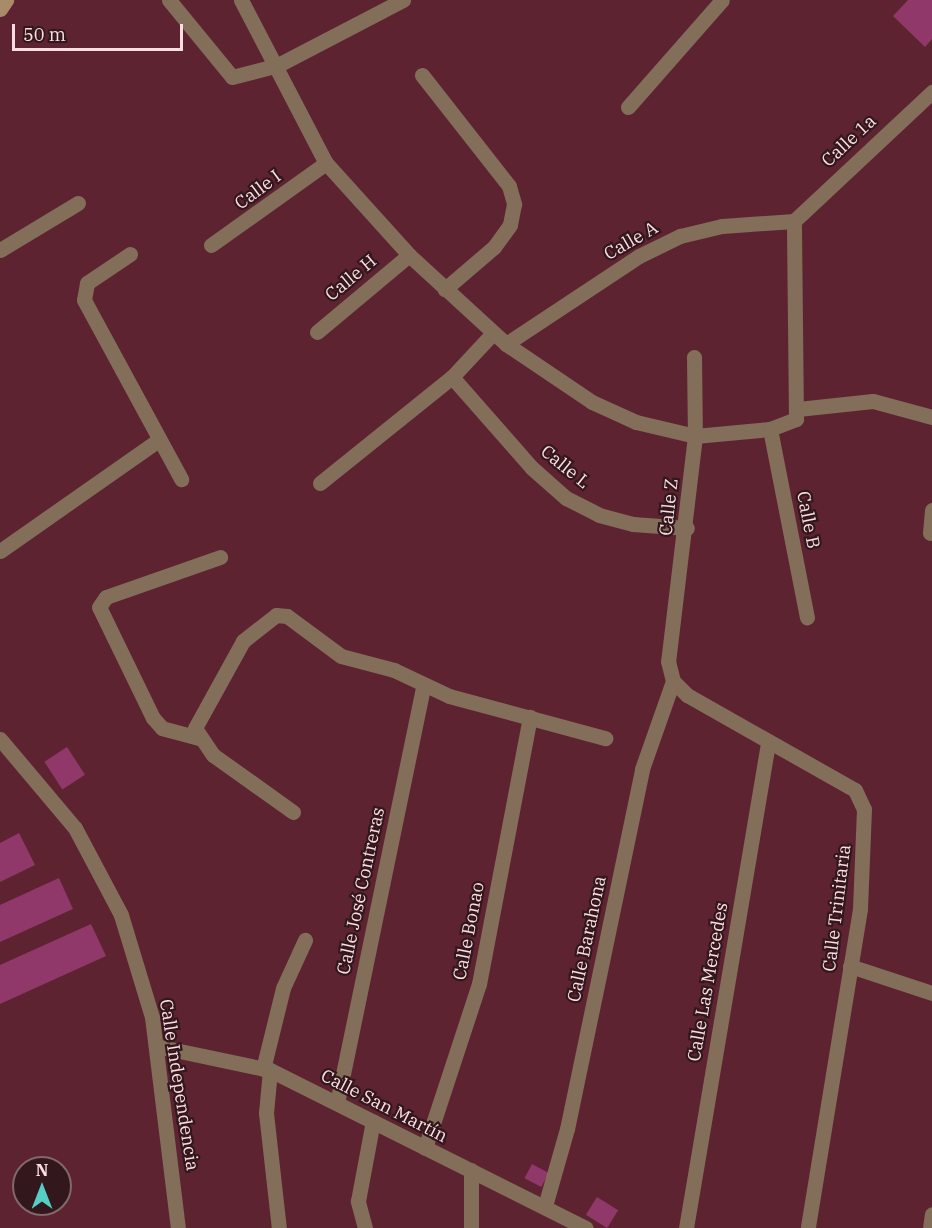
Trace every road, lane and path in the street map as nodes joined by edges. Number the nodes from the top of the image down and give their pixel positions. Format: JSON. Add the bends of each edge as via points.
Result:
{"nodes":[{"id":1,"x":6,"y":0,"type":"edge"},
{"id":2,"x":169,"y":0,"type":"edge"},
{"id":3,"x":241,"y":0,"type":"edge"},
{"id":4,"x":722,"y":0,"type":"edge"},
{"id":5,"x":396,"y":2,"type":"edge"},
{"id":6,"x":0,"y":9,"type":"edge"},
{"id":7,"x":278,"y":65,"type":"junction"},
{"id":8,"x":422,"y":75,"type":"dead end"},
{"id":9,"x":932,"y":92,"type":"edge"},
{"id":10,"x":628,"y":107,"type":"dead end"},
{"id":11,"x":326,"y":163,"type":"junction"},
{"id":12,"x":78,"y":203,"type":"dead end"},
{"id":13,"x":794,"y":221,"type":"junction"},
{"id":14,"x":211,"y":245,"type":"dead end"},
{"id":15,"x":0,"y":250,"type":"edge"},
{"id":16,"x":130,"y":254,"type":"dead end"},
{"id":17,"x":410,"y":255,"type":"junction"},
{"id":18,"x":445,"y":289,"type":"junction"},
{"id":19,"x":317,"y":332,"type":"dead end"},
{"id":20,"x":493,"y":333,"type":"junction"},
{"id":21,"x":506,"y":344,"type":"junction"},
{"id":22,"x":694,"y":357,"type":"dead end"},
{"id":23,"x":452,"y":376,"type":"junction"},
{"id":24,"x":798,"y":409,"type":"junction"},
{"id":25,"x":932,"y":417,"type":"edge"},
{"id":26,"x":770,"y":429,"type":"junction"},
{"id":27,"x":695,"y":436,"type":"junction"},
{"id":28,"x":157,"y":441,"type":"junction"},
{"id":29,"x":182,"y":479,"type":"dead end"},
{"id":30,"x":320,"y":483,"type":"dead end"},
{"id":31,"x":932,"y":510,"type":"edge"},
{"id":32,"x":687,"y":528,"type":"junction"},
{"id":33,"x":930,"y":533,"type":"dead end"},
{"id":34,"x":0,"y":551,"type":"edge"},
{"id":35,"x":220,"y":557,"type":"dead end"},
{"id":36,"x":807,"y":617,"type":"dead end"},
{"id":37,"x":673,"y":681,"type":"junction"},
{"id":38,"x":423,"y":686,"type":"junction"},
{"id":39,"x":530,"y":717,"type":"junction"},
{"id":40,"x":198,"y":738,"type":"junction"},
{"id":41,"x":605,"y":738,"type":"dead end"},
{"id":42,"x":0,"y":739,"type":"edge"},
{"id":43,"x":768,"y":742,"type":"junction"},
{"id":44,"x":293,"y":812,"type":"dead end"},
{"id":45,"x":305,"y":940,"type":"dead end"},
{"id":46,"x":850,"y":966,"type":"junction"},
{"id":47,"x":932,"y":993,"type":"edge"},
{"id":48,"x":156,"y":1046,"type":"junction"},
{"id":49,"x":266,"y":1070,"type":"junction"},
{"id":50,"x":337,"y":1103,"type":"junction"},
{"id":51,"x":373,"y":1120,"type":"junction"},
{"id":52,"x":425,"y":1148,"type":"junction"},
{"id":53,"x":471,"y":1170,"type":"junction"},
{"id":54,"x":545,"y":1206,"type":"junction"},
{"id":55,"x":932,"y":1214,"type":"edge"},
{"id":56,"x":178,"y":1228,"type":"edge"},
{"id":57,"x":279,"y":1228,"type":"edge"},
{"id":58,"x":365,"y":1228,"type":"edge"},
{"id":59,"x":471,"y":1228,"type":"edge"},
{"id":60,"x":586,"y":1228,"type":"edge"},
{"id":61,"x":686,"y":1228,"type":"edge"},
{"id":62,"x":808,"y":1228,"type":"edge"},
{"id":63,"x":930,"y":1228,"type":"edge"}],
"edges":[{"from":1,"to":6,"type":"main road"},
{"from":2,"to":7,"type":"street","via":[[210,47],[226,74],[246,76]]},
{"from":3,"to":7,"type":"street"},
{"from":4,"to":10,"type":"street"},
{"from":5,"to":7,"type":"street"},
{"from":7,"to":11,"type":"street"},
{"from":8,"to":18,"type":"street","via":[[509,186],[514,204],[510,225],[494,247]]},
{"from":9,"to":13,"type":"street","name":"Calle 1a"},
{"from":11,"to":14,"type":"street","name":"Calle I"},
{"from":11,"to":17,"type":"street"},
{"from":12,"to":15,"type":"street"},
{"from":13,"to":21,"type":"street","name":"Calle A","via":[[722,226],[680,236],[639,256]]},
{"from":13,"to":24,"type":"street"},
{"from":16,"to":28,"type":"street","via":[[87,283],[84,300]]},
{"from":17,"to":18,"type":"street"},
{"from":17,"to":19,"type":"street","name":"Calle H"},
{"from":18,"to":20,"type":"street"},
{"from":20,"to":21,"type":"street"},
{"from":20,"to":23,"type":"street"},
{"from":21,"to":27,"type":"street","via":[[592,402],[636,422]]},
{"from":22,"to":27,"type":"street","name":"Calle Z"},
{"from":23,"to":30,"type":"street"},
{"from":23,"to":32,"type":"street","name":"Calle L","via":[[532,468],[566,498],[622,521]]},
{"from":24,"to":25,"type":"street","via":[[873,401]]},
{"from":24,"to":26,"type":"street","via":[[796,419]]},
{"from":26,"to":27,"type":"street"},
{"from":26,"to":36,"type":"street","name":"Calle B"},
{"from":27,"to":32,"type":"street","name":"Calle Z"},
{"from":28,"to":29,"type":"street"},
{"from":28,"to":34,"type":"street"},
{"from":31,"to":33,"type":"street"},
{"from":32,"to":37,"type":"street","name":"Calle Z","via":[[668,661]]},
{"from":35,"to":40,"type":"street","via":[[106,597],[99,607],[153,718],[162,728]]},
{"from":37,"to":43,"type":"street","name":"Calle Trinitaria","via":[[687,695]]},
{"from":37,"to":54,"type":"street","name":"Calle Barahona","via":[[642,769],[567,1129]]},
{"from":38,"to":39,"type":"street"},
{"from":38,"to":40,"type":"street","via":[[394,669],[341,656],[287,616],[276,615],[243,641],[195,722]]},
{"from":38,"to":50,"type":"street","name":"Calle José Contreras"},
{"from":39,"to":41,"type":"street"},
{"from":39,"to":52,"type":"street","name":"Calle Bonao","via":[[479,984]]},
{"from":40,"to":44,"type":"street","via":[[213,755]]},
{"from":42,"to":48,"type":"street","name":"Calle Independencia","via":[[75,828],[121,915],[152,1017]]},
{"from":43,"to":46,"type":"street","name":"Calle Trinitaria","via":[[855,790],[862,799],[864,858]]},
{"from":43,"to":61,"type":"street","name":"Calle Las Mercedes"},
{"from":45,"to":49,"type":"street","via":[[283,988]]},
{"from":46,"to":47,"type":"street"},
{"from":46,"to":62,"type":"street","name":"Calle Trinitaria"},
{"from":48,"to":49,"type":"street","name":"Calle San Martín"},
{"from":48,"to":56,"type":"street","name":"Calle Independencia"},
{"from":49,"to":50,"type":"street","name":"Calle San Martín"},
{"from":49,"to":57,"type":"street","via":[[266,1113]]},
{"from":50,"to":51,"type":"street","name":"Calle San Martín"},
{"from":51,"to":52,"type":"street","name":"Calle San Martín"},
{"from":51,"to":58,"type":"street","via":[[358,1201]]},
{"from":52,"to":53,"type":"street","name":"Calle San Martín"},
{"from":53,"to":54,"type":"street","name":"Calle San Martín"},
{"from":53,"to":59,"type":"street"},
{"from":54,"to":60,"type":"street","name":"Calle San Martín"},
{"from":55,"to":63,"type":"street"}]}
